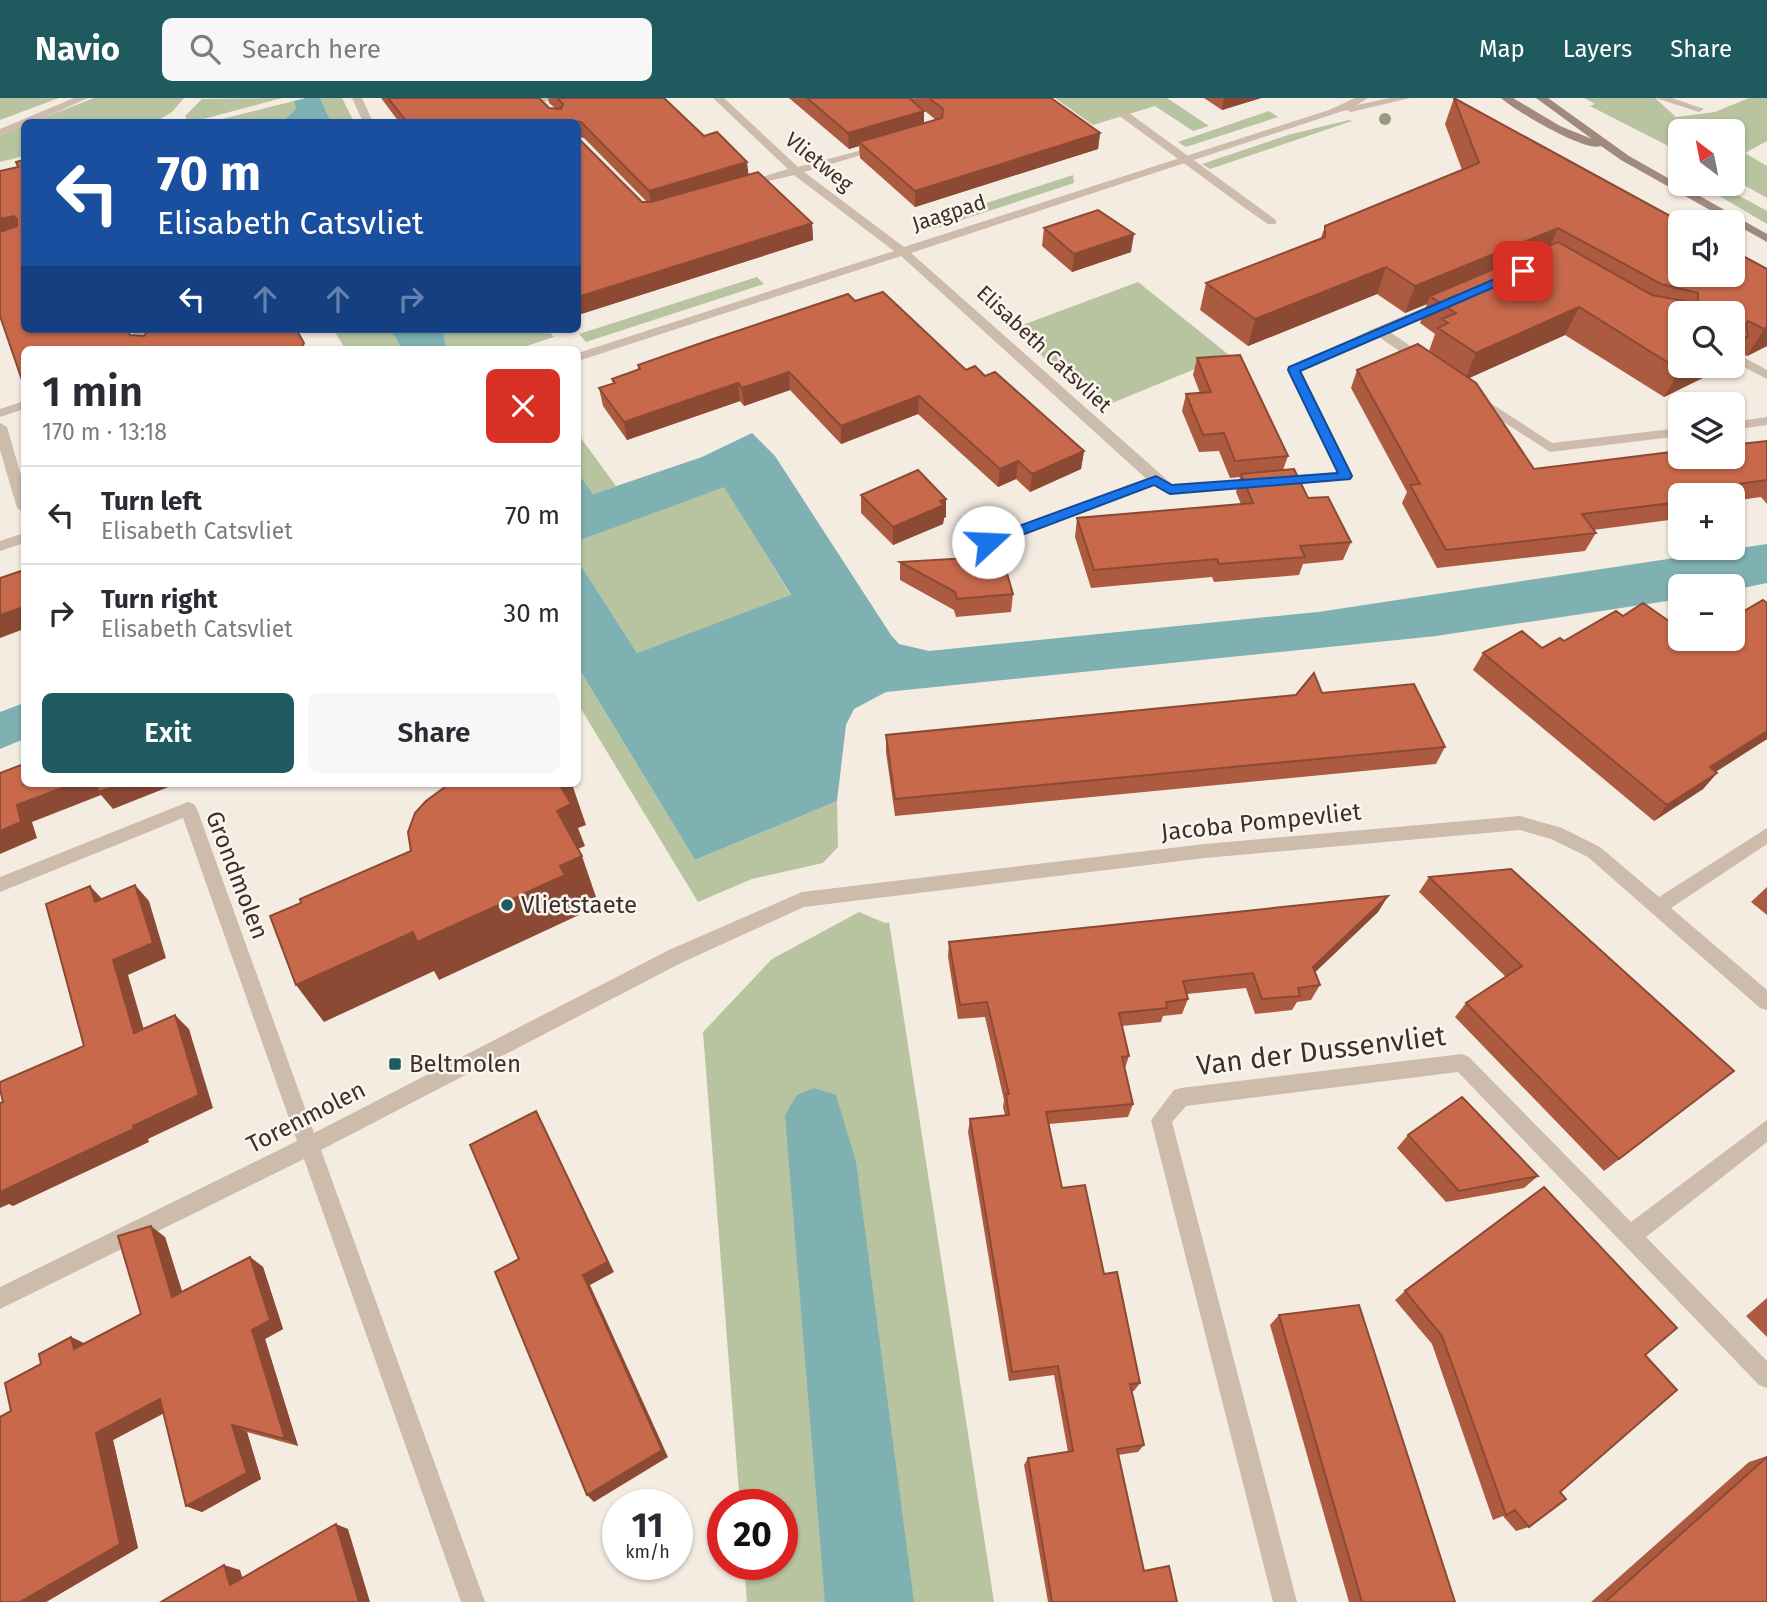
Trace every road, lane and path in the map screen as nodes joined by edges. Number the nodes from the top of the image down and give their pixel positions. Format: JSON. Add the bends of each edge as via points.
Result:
{"nodes":[{"id":1,"x":83,"y":98,"type":"edge"},
{"id":2,"x":357,"y":98,"type":"edge"},
{"id":3,"x":549,"y":98,"type":"edge"},
{"id":4,"x":718,"y":98,"type":"edge"},
{"id":5,"x":1363,"y":98,"type":"edge"},
{"id":6,"x":1405,"y":98,"type":"edge"},
{"id":7,"x":1506,"y":98,"type":"edge"},
{"id":8,"x":1541,"y":98,"type":"edge"},
{"id":9,"x":1661,"y":98,"type":"edge"},
{"id":10,"x":1699,"y":109,"type":"dead end"},
{"id":11,"x":1333,"y":112,"type":"junction"},
{"id":12,"x":1125,"y":115,"type":"dead end"},
{"id":13,"x":33,"y":119,"type":"edge"},
{"id":14,"x":367,"y":119,"type":"edge"},
{"id":15,"x":556,"y":119,"type":"edge"},
{"id":16,"x":21,"y":124,"type":"edge"},
{"id":17,"x":0,"y":133,"type":"edge"},
{"id":18,"x":899,"y":141,"type":"edge"},
{"id":19,"x":1625,"y":158,"type":"junction"},
{"id":20,"x":1184,"y":159,"type":"junction"},
{"id":21,"x":796,"y":171,"type":"junction"},
{"id":22,"x":729,"y":190,"type":"edge"},
{"id":23,"x":1272,"y":222,"type":"dead end"},
{"id":24,"x":1767,"y":239,"type":"edge"},
{"id":25,"x":901,"y":251,"type":"junction"},
{"id":26,"x":1463,"y":296,"type":"edge"},
{"id":27,"x":1379,"y":331,"type":"junction"},
{"id":28,"x":581,"y":356,"type":"edge"},
{"id":29,"x":1745,"y":362,"type":"edge"},
{"id":30,"x":1436,"y":370,"type":"edge"},
{"id":31,"x":1767,"y":375,"type":"edge"},
{"id":32,"x":1459,"y":386,"type":"edge"},
{"id":33,"x":21,"y":406,"type":"edge"},
{"id":34,"x":0,"y":413,"type":"edge"},
{"id":35,"x":1767,"y":422,"type":"edge"},
{"id":36,"x":1745,"y":425,"type":"edge"},
{"id":37,"x":0,"y":427,"type":"edge"},
{"id":38,"x":1668,"y":433,"type":"edge"},
{"id":39,"x":1156,"y":480,"type":"junction"},
{"id":40,"x":21,"y":498,"type":"edge"},
{"id":41,"x":21,"y":539,"type":"edge"},
{"id":42,"x":988,"y":542,"type":"dead end"},
{"id":43,"x":0,"y":546,"type":"edge"},
{"id":44,"x":1767,"y":835,"type":"edge"},
{"id":45,"x":0,"y":885,"type":"edge"},
{"id":46,"x":1657,"y":908,"type":"junction"},
{"id":47,"x":709,"y":941,"type":"joint"},
{"id":48,"x":1767,"y":1002,"type":"edge"},
{"id":49,"x":1767,"y":1130,"type":"edge"},
{"id":50,"x":309,"y":1146,"type":"junction"},
{"id":51,"x":1630,"y":1236,"type":"junction"},
{"id":52,"x":0,"y":1298,"type":"edge"},
{"id":53,"x":1767,"y":1377,"type":"edge"},
{"id":54,"x":473,"y":1602,"type":"edge"},
{"id":55,"x":1285,"y":1602,"type":"edge"}],
"edges":[{"from":1,"to":13,"type":"street"},
{"from":2,"to":14,"type":"street"},
{"from":3,"to":15,"type":"street","via":[[538,101]]},
{"from":4,"to":21,"type":"street","name":"Vlietweg"},
{"from":5,"to":11,"type":"street","name":"Jaagpad"},
{"from":6,"to":11,"type":"street","name":"Jaagpad"},
{"from":7,"to":19,"type":"main road","via":[[1556,128]]},
{"from":8,"to":19,"type":"main road"},
{"from":9,"to":10,"type":"street"},
{"from":11,"to":20,"type":"street","name":"Jaagpad"},
{"from":12,"to":20,"type":"street"},
{"from":16,"to":17,"type":"street"},
{"from":18,"to":21,"type":"street"},
{"from":19,"to":24,"type":"main road"},
{"from":20,"to":23,"type":"street"},
{"from":20,"to":25,"type":"street","name":"Jaagpad"},
{"from":21,"to":22,"type":"street"},
{"from":21,"to":25,"type":"street","name":"Vlietweg"},
{"from":25,"to":28,"type":"street","name":"Jaagpad"},
{"from":25,"to":39,"type":"street","name":"Elisabeth Catsvliet"},
{"from":26,"to":27,"type":"street","name":"Elisabeth Catsvliet"},
{"from":27,"to":30,"type":"street"},
{"from":27,"to":39,"type":"street","name":"Elisabeth Catsvliet","via":[[1294,370],[1346,476],[1170,490]]},
{"from":29,"to":31,"type":"street"},
{"from":32,"to":38,"type":"street","via":[[1550,448]]},
{"from":33,"to":34,"type":"street"},
{"from":35,"to":36,"type":"street"},
{"from":37,"to":40,"type":"street"},
{"from":39,"to":42,"type":"street"},
{"from":41,"to":43,"type":"street"},
{"from":44,"to":46,"type":"street"},
{"from":45,"to":50,"type":"street","name":"Grondmolen","via":[[188,809]]},
{"from":46,"to":47,"type":"street","name":"Jacoba Pompevliet","via":[[1594,852],[1556,833],[1520,823],[1205,850],[802,900]]},
{"from":46,"to":48,"type":"street","name":"Jacoba Pompevliet"},
{"from":47,"to":50,"type":"street","name":"Torenmolen"},
{"from":49,"to":51,"type":"street"},
{"from":50,"to":52,"type":"street","name":"Torenmolen"},
{"from":50,"to":54,"type":"street"},
{"from":51,"to":53,"type":"street","name":"Van der Dussenvliet"},
{"from":51,"to":55,"type":"street","name":"Van der Dussenvliet","via":[[1462,1063],[1181,1097],[1161,1120]]}]}
